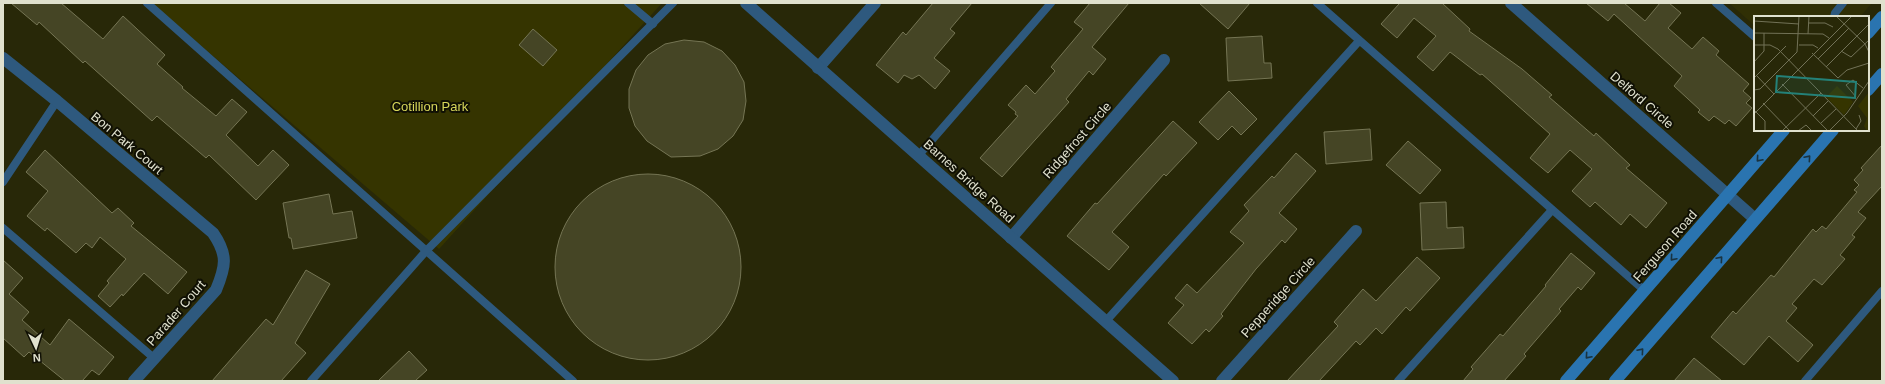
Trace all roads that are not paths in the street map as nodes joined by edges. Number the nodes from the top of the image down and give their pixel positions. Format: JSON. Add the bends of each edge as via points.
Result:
{"nodes":[{"id":1,"x":147,"y":3,"type":"edge"},
{"id":2,"x":628,"y":3,"type":"edge"},
{"id":3,"x":673,"y":3,"type":"edge"},
{"id":4,"x":746,"y":3,"type":"edge"},
{"id":5,"x":875,"y":3,"type":"edge"},
{"id":6,"x":1051,"y":3,"type":"edge"},
{"id":7,"x":1317,"y":3,"type":"edge"},
{"id":8,"x":1511,"y":3,"type":"edge"},
{"id":9,"x":1716,"y":3,"type":"edge"},
{"id":10,"x":1843,"y":3,"type":"edge"},
{"id":11,"x":1834,"y":16,"type":"edge"},
{"id":12,"x":1882,"y":17,"type":"edge"},
{"id":13,"x":653,"y":24,"type":"junction"},
{"id":14,"x":1869,"y":32,"type":"edge"},
{"id":15,"x":1754,"y":36,"type":"edge"},
{"id":16,"x":1360,"y":41,"type":"junction"},
{"id":17,"x":3,"y":58,"type":"edge"},
{"id":18,"x":1164,"y":60,"type":"dead end"},
{"id":19,"x":818,"y":68,"type":"junction"},
{"id":20,"x":1882,"y":74,"type":"edge"},
{"id":21,"x":1869,"y":89,"type":"edge"},
{"id":22,"x":57,"y":101,"type":"junction"},
{"id":23,"x":1783,"y":131,"type":"edge"},
{"id":24,"x":1832,"y":131,"type":"edge"},
{"id":25,"x":919,"y":155,"type":"junction"},
{"id":26,"x":3,"y":182,"type":"edge"},
{"id":27,"x":1728,"y":195,"type":"junction"},
{"id":28,"x":1552,"y":210,"type":"junction"},
{"id":29,"x":1755,"y":219,"type":"junction"},
{"id":30,"x":3,"y":228,"type":"edge"},
{"id":31,"x":1356,"y":231,"type":"dead end"},
{"id":32,"x":1011,"y":238,"type":"junction"},
{"id":33,"x":426,"y":251,"type":"junction"},
{"id":34,"x":224,"y":256,"type":"joint"},
{"id":35,"x":1645,"y":291,"type":"junction"},
{"id":36,"x":1882,"y":291,"type":"edge"},
{"id":37,"x":1106,"y":321,"type":"junction"},
{"id":38,"x":155,"y":359,"type":"junction"},
{"id":39,"x":134,"y":381,"type":"edge"},
{"id":40,"x":311,"y":381,"type":"edge"},
{"id":41,"x":572,"y":381,"type":"edge"},
{"id":42,"x":1173,"y":381,"type":"edge"},
{"id":43,"x":1222,"y":381,"type":"edge"},
{"id":44,"x":1398,"y":381,"type":"edge"},
{"id":45,"x":1566,"y":381,"type":"edge"},
{"id":46,"x":1616,"y":381,"type":"edge"},
{"id":47,"x":1805,"y":381,"type":"edge"}],
"edges":[{"from":1,"to":33,"type":"lane"},
{"from":2,"to":13,"type":"lane"},
{"from":3,"to":13,"type":"lane"},
{"from":4,"to":19,"type":"street","name":"Barnes Bridge Road"},
{"from":5,"to":19,"type":"street"},
{"from":6,"to":25,"type":"lane"},
{"from":7,"to":16,"type":"lane"},
{"from":8,"to":27,"type":"street","name":"Delford Circle"},
{"from":9,"to":15,"type":"lane"},
{"from":10,"to":11,"type":"lane"},
{"from":12,"to":14,"type":"main road"},
{"from":13,"to":33,"type":"lane"},
{"from":16,"to":28,"type":"lane"},
{"from":16,"to":37,"type":"lane"},
{"from":17,"to":22,"type":"street","name":"Bon Park Court"},
{"from":18,"to":32,"type":"street","name":"Ridgefrost Circle"},
{"from":19,"to":25,"type":"street","name":"Barnes Bridge Road"},
{"from":20,"to":21,"type":"main road"},
{"from":22,"to":26,"type":"lane"},
{"from":22,"to":34,"type":"street","name":"Bon Park Court","via":[[213,233]]},
{"from":23,"to":27,"type":"main road","name":"Ferguson Road","one_way":true},
{"from":29,"to":24,"type":"main road","one_way":true},
{"from":25,"to":32,"type":"street","name":"Barnes Bridge Road"},
{"from":27,"to":29,"type":"street","name":"Delford Circle"},
{"from":27,"to":35,"type":"main road","name":"Ferguson Road","one_way":true},
{"from":28,"to":35,"type":"lane"},
{"from":28,"to":44,"type":"lane"},
{"from":46,"to":29,"type":"main road","one_way":true},
{"from":30,"to":38,"type":"lane"},
{"from":31,"to":43,"type":"street","name":"Pepperidge Circle"},
{"from":32,"to":37,"type":"street","name":"Barnes Bridge Road"},
{"from":33,"to":40,"type":"lane"},
{"from":33,"to":41,"type":"lane"},
{"from":34,"to":38,"type":"street","name":"Parader Court","via":[[224,272],[216,290]]},
{"from":35,"to":45,"type":"main road","name":"Ferguson Road","one_way":true},
{"from":36,"to":47,"type":"lane"},
{"from":37,"to":42,"type":"street","name":"Barnes Bridge Road"},
{"from":38,"to":39,"type":"street","name":"Parader Court"}]}
